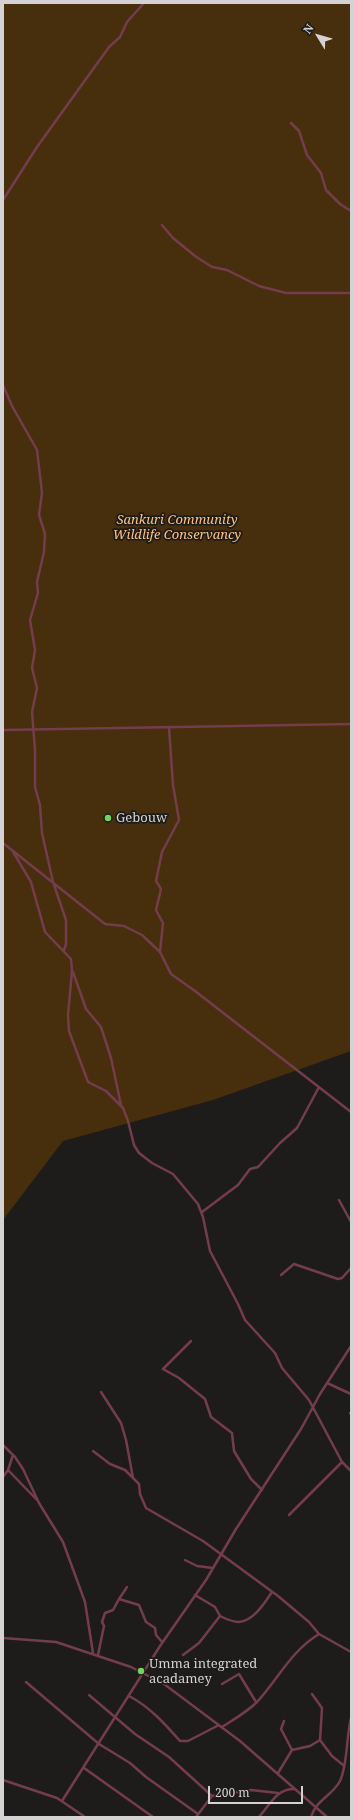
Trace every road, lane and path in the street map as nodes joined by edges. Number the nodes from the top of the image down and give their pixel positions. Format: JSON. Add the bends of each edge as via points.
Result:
{"nodes":[{"id":1,"x":144,"y":3,"type":"edge"},
{"id":2,"x":291,"y":123,"type":"dead end"},
{"id":3,"x":3,"y":200,"type":"edge"},
{"id":4,"x":351,"y":211,"type":"edge"},
{"id":5,"x":162,"y":225,"type":"dead end"},
{"id":6,"x":351,"y":293,"type":"edge"},
{"id":7,"x":3,"y":385,"type":"edge"},
{"id":8,"x":351,"y":724,"type":"edge"},
{"id":9,"x":169,"y":728,"type":"junction"},
{"id":10,"x":3,"y":730,"type":"edge"},
{"id":11,"x":33,"y":730,"type":"junction"},
{"id":12,"x":3,"y":843,"type":"edge"},
{"id":13,"x":12,"y":850,"type":"junction"},
{"id":14,"x":53,"y":882,"type":"junction"},
{"id":15,"x":64,"y":950,"type":"junction"},
{"id":16,"x":160,"y":952,"type":"junction"},
{"id":17,"x":72,"y":971,"type":"junction"},
{"id":18,"x":319,"y":1088,"type":"junction"},
{"id":19,"x":121,"y":1106,"type":"junction"},
{"id":20,"x":351,"y":1112,"type":"edge"},
{"id":21,"x":339,"y":1200,"type":"dead end"},
{"id":22,"x":202,"y":1212,"type":"junction"},
{"id":23,"x":351,"y":1222,"type":"edge"},
{"id":24,"x":351,"y":1268,"type":"edge"},
{"id":25,"x":281,"y":1275,"type":"dead end"},
{"id":26,"x":191,"y":1341,"type":"dead end"},
{"id":27,"x":351,"y":1346,"type":"edge"},
{"id":28,"x":327,"y":1383,"type":"junction"},
{"id":29,"x":101,"y":1392,"type":"dead end"},
{"id":30,"x":351,"y":1394,"type":"edge"},
{"id":31,"x":312,"y":1408,"type":"junction"},
{"id":32,"x":3,"y":1445,"type":"edge"},
{"id":33,"x":93,"y":1452,"type":"dead end"},
{"id":34,"x":13,"y":1455,"type":"junction"},
{"id":35,"x":342,"y":1462,"type":"junction"},
{"id":36,"x":8,"y":1470,"type":"junction"},
{"id":37,"x":351,"y":1471,"type":"edge"},
{"id":38,"x":3,"y":1477,"type":"edge"},
{"id":39,"x":134,"y":1478,"type":"junction"},
{"id":40,"x":262,"y":1490,"type":"junction"},
{"id":41,"x":39,"y":1503,"type":"junction"},
{"id":42,"x":289,"y":1515,"type":"dead end"},
{"id":43,"x":221,"y":1555,"type":"junction"},
{"id":44,"x":185,"y":1560,"type":"dead end"},
{"id":45,"x":213,"y":1568,"type":"junction"},
{"id":46,"x":127,"y":1588,"type":"dead end"},
{"id":47,"x":272,"y":1592,"type":"junction"},
{"id":48,"x":195,"y":1595,"type":"junction"},
{"id":49,"x":119,"y":1598,"type":"junction"},
{"id":50,"x":220,"y":1616,"type":"junction"},
{"id":51,"x":319,"y":1634,"type":"junction"},
{"id":52,"x":3,"y":1638,"type":"edge"},
{"id":53,"x":162,"y":1642,"type":"junction"},
{"id":54,"x":351,"y":1652,"type":"edge"},
{"id":55,"x":93,"y":1653,"type":"junction"},
{"id":56,"x":98,"y":1655,"type":"junction"},
{"id":57,"x":183,"y":1655,"type":"dead end"},
{"id":58,"x":143,"y":1673,"type":"junction"},
{"id":59,"x":26,"y":1682,"type":"dead end"},
{"id":60,"x":222,"y":1684,"type":"dead end"},
{"id":61,"x":312,"y":1694,"type":"dead end"},
{"id":62,"x":89,"y":1695,"type":"dead end"},
{"id":63,"x":129,"y":1696,"type":"junction"},
{"id":64,"x":256,"y":1702,"type":"junction"},
{"id":65,"x":116,"y":1717,"type":"junction"},
{"id":66,"x":351,"y":1718,"type":"edge"},
{"id":67,"x":284,"y":1721,"type":"dead end"},
{"id":68,"x":221,"y":1726,"type":"junction"},
{"id":69,"x":348,"y":1739,"type":"junction"},
{"id":70,"x":320,"y":1740,"type":"junction"},
{"id":71,"x":351,"y":1740,"type":"edge"},
{"id":72,"x":99,"y":1744,"type":"junction"},
{"id":73,"x":292,"y":1750,"type":"junction"},
{"id":74,"x":343,"y":1765,"type":"junction"},
{"id":75,"x":84,"y":1768,"type":"junction"},
{"id":76,"x":278,"y":1773,"type":"junction"},
{"id":77,"x":3,"y":1780,"type":"edge"},
{"id":78,"x":294,"y":1789,"type":"junction"},
{"id":79,"x":278,"y":1793,"type":"junction"},
{"id":80,"x":212,"y":1796,"type":"junction"},
{"id":81,"x":62,"y":1801,"type":"junction"},
{"id":82,"x":315,"y":1806,"type":"junction"},
{"id":83,"x":197,"y":1816,"type":"edge"},
{"id":84,"x":85,"y":1817,"type":"edge"},
{"id":85,"x":153,"y":1817,"type":"edge"},
{"id":86,"x":259,"y":1817,"type":"edge"},
{"id":87,"x":311,"y":1817,"type":"edge"},
{"id":88,"x":327,"y":1817,"type":"edge"}],
"edges":[{"from":1,"to":3,"type":"street","via":[[126,22],[120,37],[109,47],[37,147]]},
{"from":2,"to":4,"type":"street","via":[[299,131],[308,155],[321,173],[326,190]]},
{"from":5,"to":6,"type":"street","via":[[173,238],[206,264],[228,270],[259,286],[286,293]]},
{"from":7,"to":11,"type":"street","via":[[37,450],[42,493],[39,515],[46,534],[37,582],[38,593],[30,620],[35,650],[32,668],[37,688],[32,712]]},
{"from":8,"to":9,"type":"street"},
{"from":9,"to":11,"type":"street"},
{"from":9,"to":16,"type":"street","via":[[173,785],[179,820],[162,852],[156,881],[161,889],[156,910],[163,923]]},
{"from":10,"to":11,"type":"street"},
{"from":11,"to":14,"type":"street","via":[[35,787]]},
{"from":12,"to":13,"type":"street"},
{"from":13,"to":14,"type":"street"},
{"from":13,"to":15,"type":"street","via":[[31,882],[45,932]]},
{"from":14,"to":15,"type":"street","via":[[66,920]]},
{"from":14,"to":16,"type":"street","via":[[105,924],[135,930]]},
{"from":15,"to":17,"type":"street","via":[[71,959]]},
{"from":16,"to":18,"type":"street","via":[[171,974],[177,980],[195,991]]},
{"from":17,"to":19,"type":"street","via":[[86,1009],[101,1027],[111,1058]]},
{"from":17,"to":19,"type":"street","via":[[68,1015],[72,1041],[88,1082],[106,1091]]},
{"from":18,"to":20,"type":"street"},
{"from":18,"to":22,"type":"street","via":[[297,1128],[258,1167],[250,1169],[238,1185]]},
{"from":19,"to":22,"type":"street","via":[[139,1154],[173,1174]]},
{"from":21,"to":23,"type":"street"},
{"from":22,"to":31,"type":"street","via":[[210,1251],[245,1320],[276,1353],[282,1368],[309,1400]]},
{"from":24,"to":25,"type":"street","via":[[338,1279],[294,1264]]},
{"from":26,"to":40,"type":"street","via":[[163,1369],[205,1399],[211,1417],[232,1433],[234,1451],[250,1479]]},
{"from":27,"to":28,"type":"street"},
{"from":28,"to":30,"type":"street"},
{"from":28,"to":31,"type":"street"},
{"from":29,"to":39,"type":"street","via":[[121,1423]]},
{"from":31,"to":35,"type":"street"},
{"from":31,"to":40,"type":"street"},
{"from":32,"to":34,"type":"street"},
{"from":33,"to":39,"type":"street"},
{"from":34,"to":36,"type":"street"},
{"from":34,"to":41,"type":"street","via":[[23,1469]]},
{"from":35,"to":37,"type":"street"},
{"from":35,"to":42,"type":"street"},
{"from":36,"to":38,"type":"street"},
{"from":36,"to":41,"type":"street"},
{"from":39,"to":43,"type":"street","via":[[139,1484],[146,1508],[193,1534]]},
{"from":40,"to":43,"type":"street"},
{"from":41,"to":55,"type":"street","via":[[63,1542],[76,1576],[85,1602]]},
{"from":43,"to":45,"type":"street"},
{"from":43,"to":47,"type":"street"},
{"from":44,"to":45,"type":"street","via":[[197,1566]]},
{"from":45,"to":48,"type":"street"},
{"from":46,"to":49,"type":"street"},
{"from":47,"to":50,"type":"street","via":[[257,1612],[243,1621]]},
{"from":47,"to":51,"type":"street","via":[[309,1622]]},
{"from":48,"to":50,"type":"street","via":[[215,1607]]},
{"from":48,"to":53,"type":"street"},
{"from":49,"to":53,"type":"street","via":[[139,1605],[146,1622],[155,1628],[156,1635]]},
{"from":49,"to":56,"type":"street","via":[[113,1610],[105,1613]]},
{"from":50,"to":57,"type":"street","via":[[199,1643]]},
{"from":51,"to":54,"type":"street"},
{"from":51,"to":64,"type":"street","via":[[306,1642],[287,1661]]},
{"from":52,"to":55,"type":"street","via":[[56,1642]]},
{"from":53,"to":58,"type":"street"},
{"from":55,"to":56,"type":"street"},
{"from":56,"to":58,"type":"street"},
{"from":58,"to":63,"type":"street"},
{"from":58,"to":68,"type":"street","via":[[173,1689]]},
{"from":59,"to":72,"type":"street"},
{"from":60,"to":64,"type":"street","via":[[239,1674]]},
{"from":61,"to":70,"type":"street","via":[[322,1708]]},
{"from":62,"to":65,"type":"street"},
{"from":63,"to":65,"type":"street"},
{"from":63,"to":68,"type":"street","via":[[141,1702],[180,1742]]},
{"from":64,"to":68,"type":"street"},
{"from":65,"to":72,"type":"street"},
{"from":65,"to":80,"type":"street","via":[[135,1734],[169,1757]]},
{"from":66,"to":69,"type":"street"},
{"from":67,"to":73,"type":"street","via":[[281,1729]]},
{"from":68,"to":76,"type":"street"},
{"from":69,"to":71,"type":"street"},
{"from":69,"to":74,"type":"street"},
{"from":70,"to":73,"type":"street","via":[[310,1746]]},
{"from":70,"to":74,"type":"street","via":[[332,1756]]},
{"from":72,"to":75,"type":"street"},
{"from":72,"to":83,"type":"street","via":[[130,1763]]},
{"from":73,"to":76,"type":"street"},
{"from":74,"to":82,"type":"street","via":[[341,1779],[335,1788]]},
{"from":75,"to":81,"type":"street"},
{"from":75,"to":85,"type":"street"},
{"from":76,"to":78,"type":"street"},
{"from":77,"to":81,"type":"street"},
{"from":78,"to":79,"type":"street"},
{"from":78,"to":82,"type":"street"},
{"from":79,"to":80,"type":"street","via":[[251,1790]]},
{"from":79,"to":86,"type":"street"},
{"from":80,"to":83,"type":"street"},
{"from":81,"to":84,"type":"street"},
{"from":82,"to":87,"type":"street"},
{"from":82,"to":88,"type":"street"}]}
